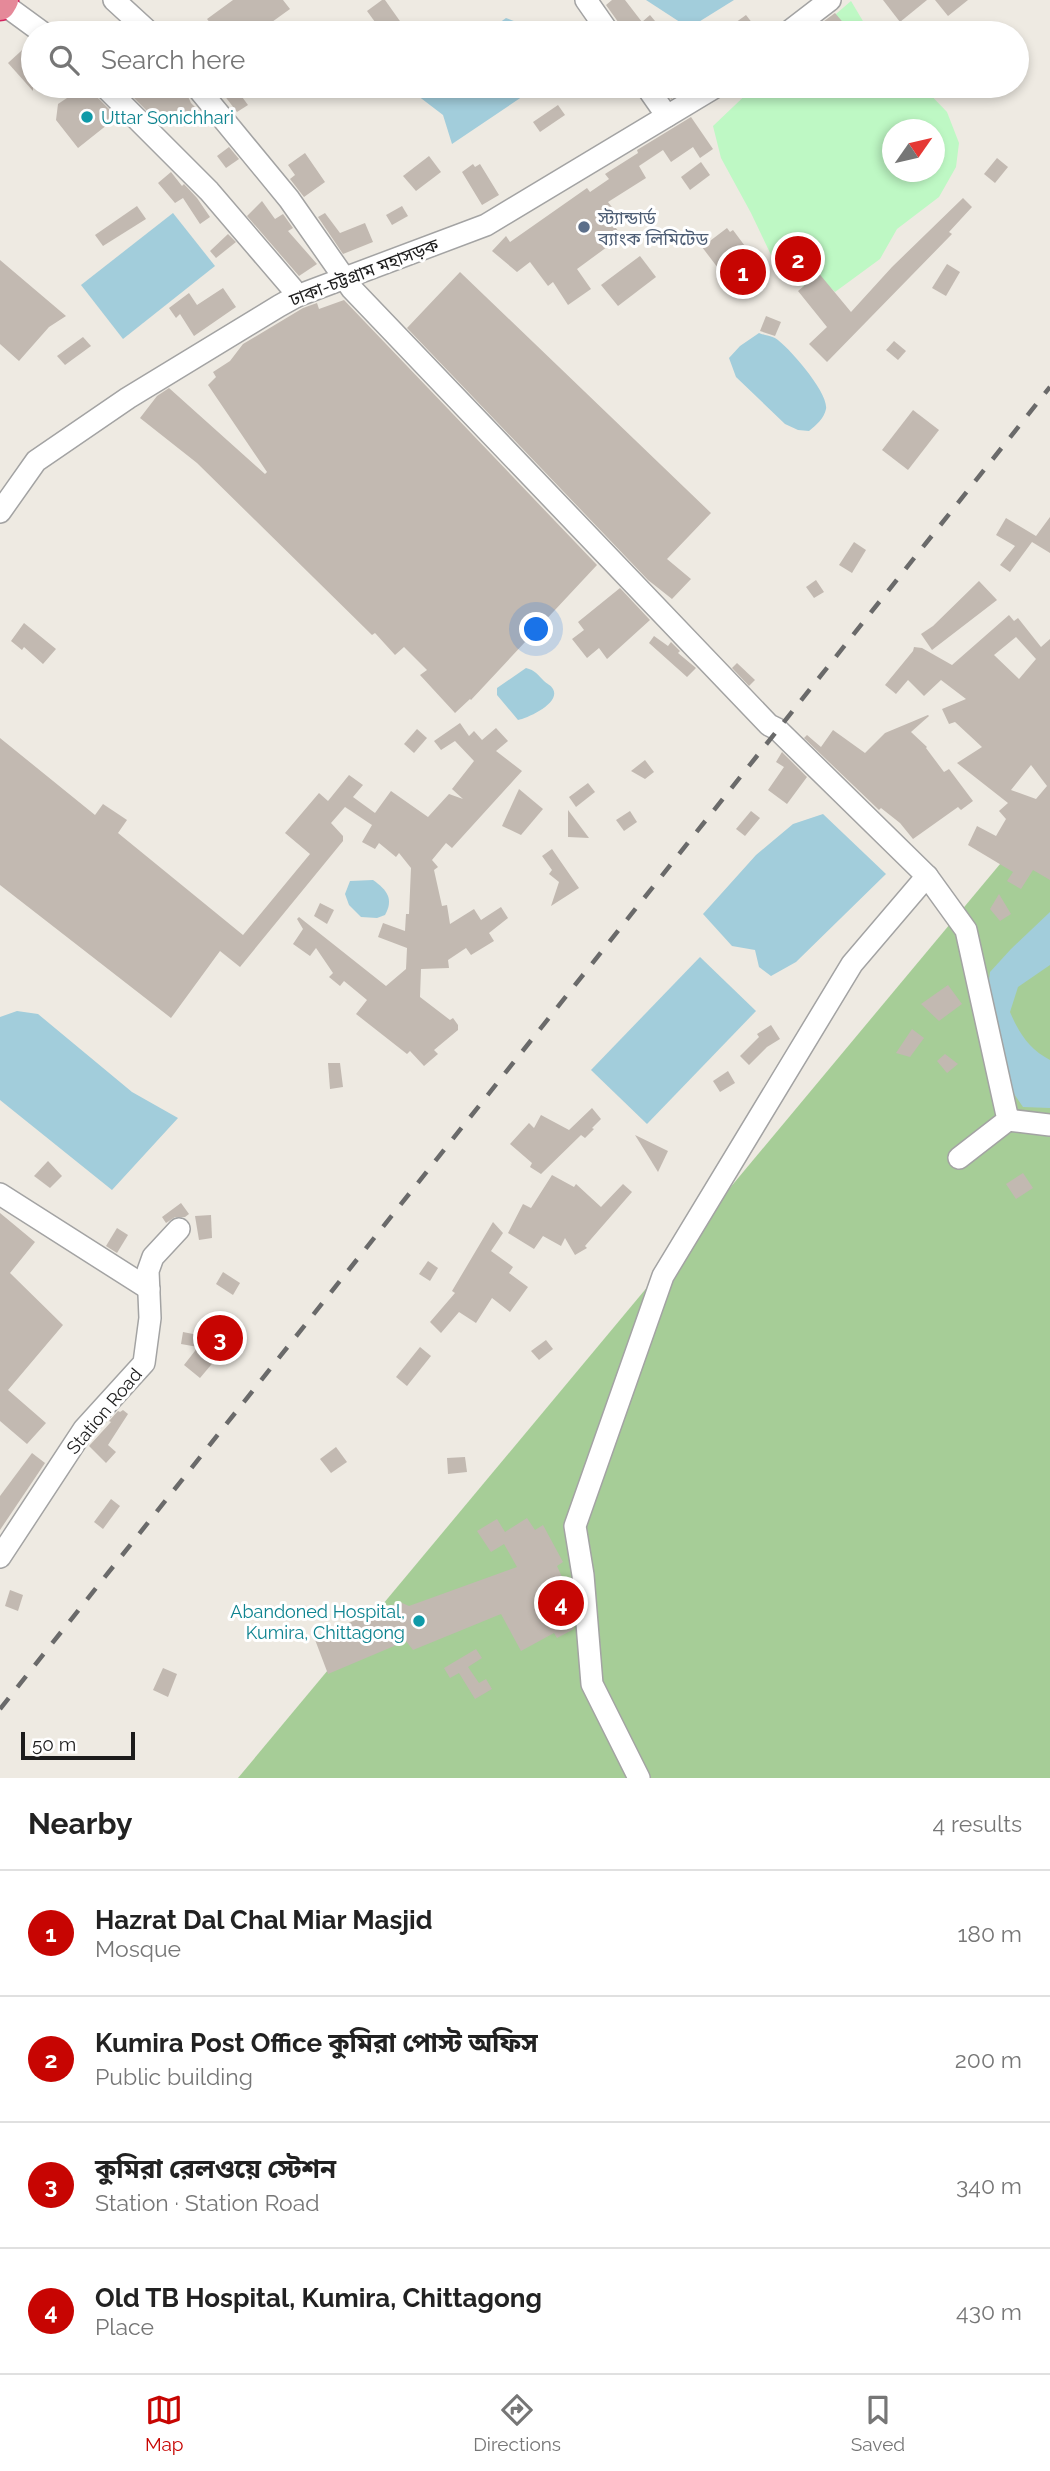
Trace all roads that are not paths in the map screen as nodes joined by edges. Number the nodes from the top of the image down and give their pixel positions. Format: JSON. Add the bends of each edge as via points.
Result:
{"nodes":[{"id":1,"x":114,"y":0,"type":"edge"},
{"id":2,"x":586,"y":0,"type":"edge"},
{"id":3,"x":830,"y":0,"type":"edge"},
{"id":4,"x":2,"y":3,"type":"edge"},
{"id":5,"x":27,"y":21,"type":"edge"},
{"id":6,"x":137,"y":21,"type":"edge"},
{"id":7,"x":601,"y":21,"type":"edge"},
{"id":8,"x":803,"y":21,"type":"edge"},
{"id":9,"x":116,"y":98,"type":"edge"},
{"id":10,"x":207,"y":98,"type":"edge"},
{"id":11,"x":654,"y":98,"type":"edge"},
{"id":12,"x":697,"y":98,"type":"edge"},
{"id":13,"x":667,"y":116,"type":"junction"},
{"id":14,"x":345,"y":279,"type":"junction"},
{"id":15,"x":297,"y":296,"type":"junction"},
{"id":16,"x":0,"y":512,"type":"edge"},
{"id":17,"x":927,"y":876,"type":"junction"},
{"id":18,"x":1008,"y":1120,"type":"junction"},
{"id":19,"x":1050,"y":1125,"type":"edge"},
{"id":20,"x":959,"y":1158,"type":"dead end"},
{"id":21,"x":0,"y":1194,"type":"edge"},
{"id":22,"x":179,"y":1229,"type":"dead end"},
{"id":23,"x":149,"y":1289,"type":"junction"},
{"id":24,"x":0,"y":1557,"type":"edge"},
{"id":25,"x":639,"y":1778,"type":"edge"}],
"edges":[{"from":1,"to":6,"type":"street"},
{"from":2,"to":7,"type":"street"},
{"from":3,"to":8,"type":"street"},
{"from":4,"to":5,"type":"street"},
{"from":9,"to":15,"type":"street","via":[[209,191]]},
{"from":10,"to":14,"type":"street","via":[[289,199]]},
{"from":11,"to":13,"type":"street"},
{"from":12,"to":13,"type":"street","name":"ঢাকা-চট্টগ্রাম মহাসড়ক"},
{"from":13,"to":14,"type":"street","name":"ঢাকা-চট্টগ্রাম মহাসড়ক","via":[[486,225]]},
{"from":14,"to":15,"type":"street","name":"ঢাকা-চট্টগ্রাম মহাসড়ক"},
{"from":14,"to":17,"type":"street","via":[[769,725]]},
{"from":15,"to":16,"type":"street","name":"ঢাকা-চট্টগ্রাম মহাসড়ক","via":[[128,398],[36,461]]},
{"from":17,"to":18,"type":"street","via":[[967,930]]},
{"from":17,"to":25,"type":"street","via":[[852,964],[663,1276],[575,1526],[592,1684]]},
{"from":18,"to":19,"type":"street"},
{"from":18,"to":20,"type":"street"},
{"from":21,"to":23,"type":"street"},
{"from":22,"to":23,"type":"street","name":"Station Road","via":[[153,1257]]},
{"from":23,"to":24,"type":"street","name":"Station Road","via":[[144,1363],[83,1429]]}]}
